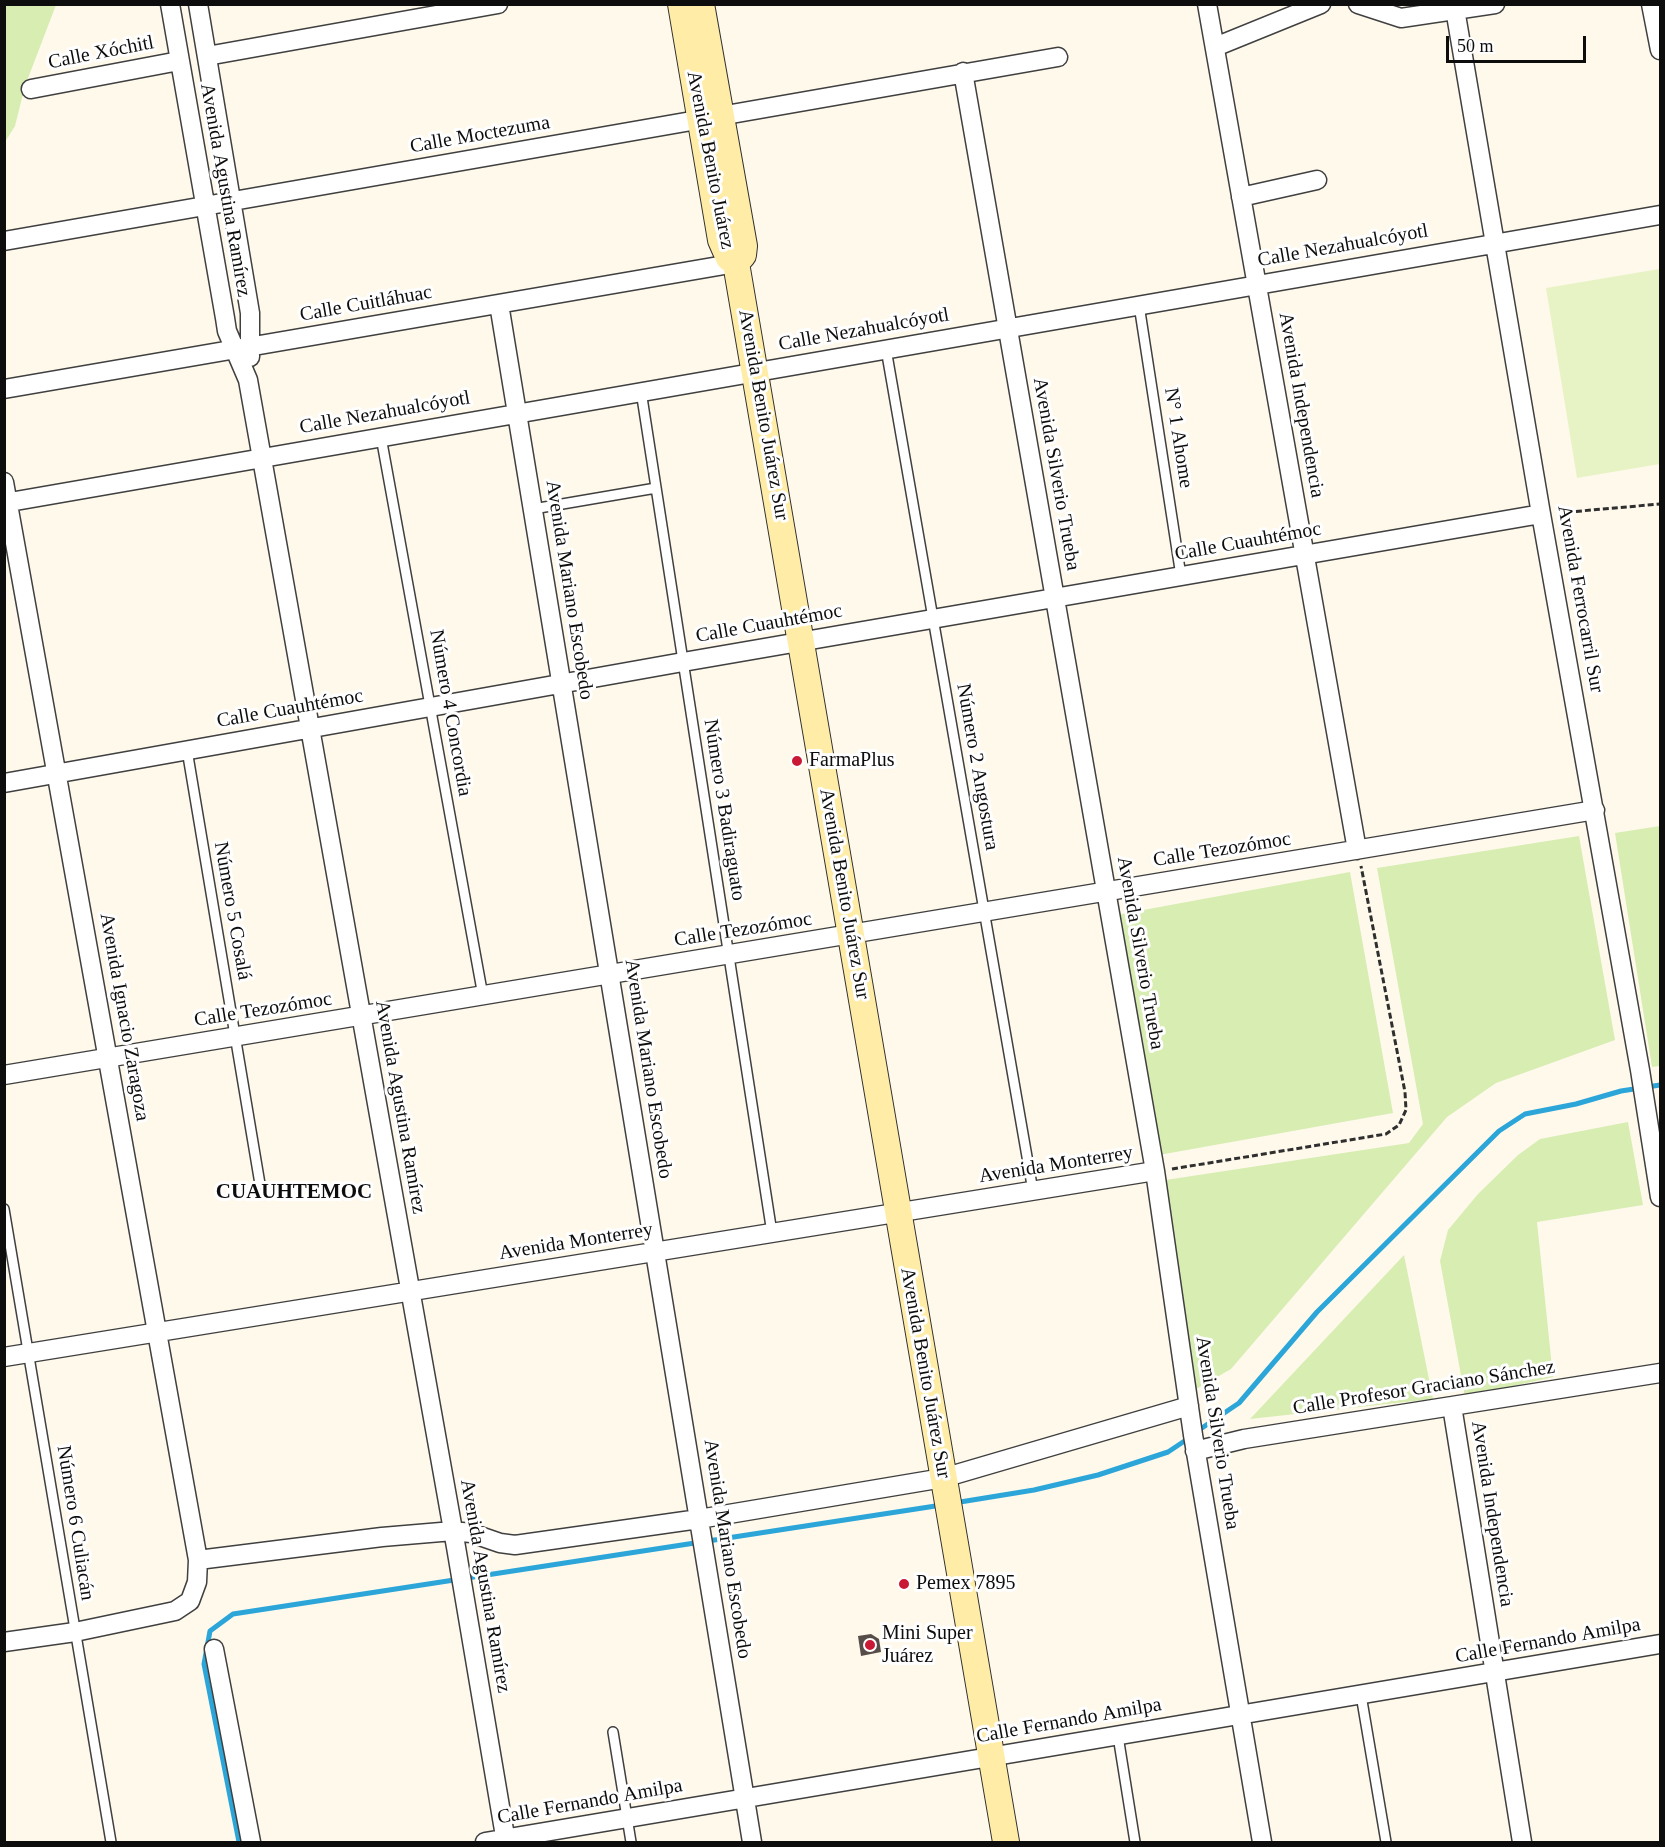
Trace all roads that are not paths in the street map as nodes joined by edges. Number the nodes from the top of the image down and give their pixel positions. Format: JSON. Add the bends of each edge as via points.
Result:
{"nodes":[{"id":1,"x":170,"y":4,"type":"edge"},
{"id":2,"x":198,"y":4,"type":"edge"},
{"id":3,"x":498,"y":4,"type":"edge"},
{"id":4,"x":681,"y":4,"type":"edge"},
{"id":5,"x":701,"y":4,"type":"edge"},
{"id":6,"x":1207,"y":4,"type":"edge"},
{"id":7,"x":1321,"y":4,"type":"edge"},
{"id":8,"x":1358,"y":4,"type":"edge"},
{"id":9,"x":1495,"y":4,"type":"edge"},
{"id":10,"x":1651,"y":4,"type":"edge"},
{"id":11,"x":1455,"y":9,"type":"junction"},
{"id":12,"x":1215,"y":47,"type":"junction"},
{"id":13,"x":1660,"y":50,"type":"edge"},
{"id":14,"x":207,"y":56,"type":"junction"},
{"id":15,"x":1058,"y":57,"type":"dead end"},
{"id":16,"x":179,"y":61,"type":"junction"},
{"id":17,"x":963,"y":72,"type":"junction"},
{"id":18,"x":31,"y":89,"type":"dead end"},
{"id":19,"x":711,"y":118,"type":"junction"},
{"id":20,"x":1317,"y":180,"type":"dead end"},
{"id":21,"x":1241,"y":197,"type":"junction"},
{"id":22,"x":232,"y":202,"type":"junction"},
{"id":23,"x":206,"y":206,"type":"junction"},
{"id":24,"x":1660,"y":215,"type":"edge"},
{"id":25,"x":4,"y":242,"type":"edge"},
{"id":26,"x":1496,"y":243,"type":"junction"},
{"id":27,"x":736,"y":263,"type":"junction"},
{"id":28,"x":1257,"y":284,"type":"junction"},
{"id":29,"x":500,"y":303,"type":"junction"},
{"id":30,"x":1139,"y":304,"type":"junction"},
{"id":31,"x":1008,"y":327,"type":"junction"},
{"id":32,"x":243,"y":348,"type":"junction"},
{"id":33,"x":886,"y":349,"type":"junction"},
{"id":34,"x":756,"y":372,"type":"junction"},
{"id":35,"x":4,"y":389,"type":"edge"},
{"id":36,"x":641,"y":391,"type":"junction"},
{"id":37,"x":517,"y":413,"type":"junction"},
{"id":38,"x":381,"y":437,"type":"junction"},
{"id":39,"x":262,"y":458,"type":"junction"},
{"id":40,"x":4,"y":482,"type":"edge"},
{"id":41,"x":656,"y":488,"type":"junction"},
{"id":42,"x":6,"y":502,"type":"edge"},
{"id":43,"x":533,"y":509,"type":"junction"},
{"id":44,"x":1541,"y":514,"type":"junction"},
{"id":45,"x":1305,"y":555,"type":"junction"},
{"id":46,"x":1181,"y":576,"type":"junction"},
{"id":47,"x":1055,"y":598,"type":"junction"},
{"id":48,"x":933,"y":619,"type":"junction"},
{"id":49,"x":801,"y":641,"type":"junction"},
{"id":50,"x":683,"y":662,"type":"junction"},
{"id":51,"x":562,"y":683,"type":"junction"},
{"id":52,"x":430,"y":707,"type":"junction"},
{"id":53,"x":310,"y":728,"type":"junction"},
{"id":54,"x":187,"y":750,"type":"junction"},
{"id":55,"x":57,"y":773,"type":"junction"},
{"id":56,"x":4,"y":783,"type":"edge"},
{"id":57,"x":1595,"y":810,"type":"junction"},
{"id":58,"x":1357,"y":850,"type":"junction"},
{"id":59,"x":1106,"y":892,"type":"junction"},
{"id":60,"x":984,"y":912,"type":"junction"},
{"id":61,"x":851,"y":935,"type":"junction"},
{"id":62,"x":729,"y":955,"type":"junction"},
{"id":63,"x":610,"y":975,"type":"junction"},
{"id":64,"x":483,"y":996,"type":"junction"},
{"id":65,"x":361,"y":1016,"type":"junction"},
{"id":66,"x":235,"y":1037,"type":"junction"},
{"id":67,"x":108,"y":1058,"type":"junction"},
{"id":68,"x":4,"y":1076,"type":"edge"},
{"id":69,"x":1155,"y":1171,"type":"junction"},
{"id":70,"x":260,"y":1184,"type":"dead end"},
{"id":71,"x":1033,"y":1191,"type":"junction"},
{"id":72,"x":1660,"y":1197,"type":"edge"},
{"id":73,"x":4,"y":1209,"type":"edge"},
{"id":74,"x":898,"y":1213,"type":"junction"},
{"id":75,"x":772,"y":1233,"type":"junction"},
{"id":76,"x":656,"y":1252,"type":"junction"},
{"id":77,"x":410,"y":1292,"type":"junction"},
{"id":78,"x":157,"y":1333,"type":"junction"},
{"id":79,"x":29,"y":1353,"type":"junction"},
{"id":80,"x":4,"y":1357,"type":"edge"},
{"id":81,"x":1660,"y":1373,"type":"edge"},
{"id":82,"x":1189,"y":1406,"type":"junction"},
{"id":83,"x":1452,"y":1406,"type":"junction"},
{"id":84,"x":1196,"y":1451,"type":"junction"},
{"id":85,"x":944,"y":1484,"type":"junction"},
{"id":86,"x":699,"y":1519,"type":"junction"},
{"id":87,"x":454,"y":1539,"type":"junction"},
{"id":88,"x":198,"y":1560,"type":"junction"},
{"id":89,"x":75,"y":1632,"type":"junction"},
{"id":90,"x":4,"y":1642,"type":"edge"},
{"id":91,"x":1660,"y":1644,"type":"edge"},
{"id":92,"x":214,"y":1649,"type":"dead end"},
{"id":93,"x":1495,"y":1672,"type":"junction"},
{"id":94,"x":1361,"y":1695,"type":"junction"},
{"id":95,"x":1241,"y":1715,"type":"junction"},
{"id":96,"x":613,"y":1732,"type":"dead end"},
{"id":97,"x":1118,"y":1736,"type":"junction"},
{"id":98,"x":992,"y":1757,"type":"junction"},
{"id":99,"x":745,"y":1798,"type":"junction"},
{"id":100,"x":627,"y":1819,"type":"junction"},
{"id":101,"x":506,"y":1841,"type":"edge"},
{"id":102,"x":111,"y":1842,"type":"edge"},
{"id":103,"x":251,"y":1842,"type":"edge"},
{"id":104,"x":485,"y":1842,"type":"edge"},
{"id":105,"x":631,"y":1842,"type":"edge"},
{"id":106,"x":752,"y":1842,"type":"edge"},
{"id":107,"x":1006,"y":1842,"type":"edge"},
{"id":108,"x":1135,"y":1842,"type":"edge"},
{"id":109,"x":1262,"y":1842,"type":"edge"},
{"id":110,"x":1386,"y":1842,"type":"edge"},
{"id":111,"x":1522,"y":1842,"type":"edge"}],
"edges":[{"from":1,"to":16,"type":"street","name":"Avenida Agustina Ramírez"},
{"from":2,"to":14,"type":"street","name":"Avenida Agustina Ramírez"},
{"from":3,"to":14,"type":"street"},
{"from":4,"to":19,"type":"street","name":"Avenida Benito Juárez"},
{"from":5,"to":19,"type":"street","name":"Avenida Benito Juárez"},
{"from":6,"to":12,"type":"street","name":"Avenida Independencia"},
{"from":7,"to":12,"type":"street"},
{"from":8,"to":11,"type":"street","via":[[1401,18]]},
{"from":9,"to":11,"type":"street"},
{"from":10,"to":13,"type":"street"},
{"from":11,"to":26,"type":"street","name":"Avenida Ferrocarril Sur"},
{"from":12,"to":21,"type":"street","name":"Avenida Independencia"},
{"from":14,"to":22,"type":"street","name":"Avenida Agustina Ramírez"},
{"from":15,"to":17,"type":"street","name":"Calle Moctezuma"},
{"from":16,"to":18,"type":"street","name":"Calle Xóchitl"},
{"from":16,"to":23,"type":"street","name":"Avenida Agustina Ramírez"},
{"from":17,"to":19,"type":"street","name":"Calle Moctezuma"},
{"from":17,"to":31,"type":"street","name":"Avenida Silverio Trueba"},
{"from":19,"to":22,"type":"street","name":"Calle Moctezuma"},
{"from":19,"to":27,"type":"street","name":"Avenida Benito Juárez","via":[[744,246]]},
{"from":20,"to":21,"type":"street"},
{"from":21,"to":28,"type":"street","name":"Avenida Independencia"},
{"from":22,"to":23,"type":"street","name":"Calle Moctezuma"},
{"from":22,"to":32,"type":"street","name":"Avenida Agustina Ramírez","via":[[250,313]]},
{"from":23,"to":25,"type":"street","name":"Calle Moctezuma"},
{"from":23,"to":32,"type":"street","name":"Avenida Agustina Ramírez","via":[[227,331]]},
{"from":24,"to":26,"type":"street","name":"Calle Nezahualcóyotl"},
{"from":26,"to":28,"type":"street","name":"Calle Nezahualcóyotl"},
{"from":26,"to":44,"type":"street","name":"Avenida Ferrocarril Sur"},
{"from":27,"to":29,"type":"street","name":"Calle Cuitláhuac"},
{"from":27,"to":34,"type":"street","name":"Avenida Benito Juárez Sur"},
{"from":28,"to":30,"type":"street","name":"Calle Nezahualcóyotl"},
{"from":28,"to":45,"type":"street","name":"Avenida Independencia"},
{"from":29,"to":32,"type":"street","name":"Calle Cuitláhuac"},
{"from":29,"to":37,"type":"street","name":"Avenida Mariano Escobedo"},
{"from":30,"to":31,"type":"street","name":"Calle Nezahualcóyotl"},
{"from":30,"to":46,"type":"lane","name":"N° 1 Ahome"},
{"from":31,"to":33,"type":"street","name":"Calle Nezahualcóyotl"},
{"from":31,"to":47,"type":"street","name":"Avenida Silverio Trueba"},
{"from":32,"to":35,"type":"street","name":"Calle Cuitláhuac"},
{"from":32,"to":39,"type":"street","name":"Avenida Agustina Ramírez"},
{"from":33,"to":34,"type":"street","name":"Calle Nezahualcóyotl"},
{"from":33,"to":48,"type":"lane","name":"Número 2 Angostura"},
{"from":34,"to":36,"type":"street","name":"Calle Nezahualcóyotl"},
{"from":34,"to":49,"type":"street","name":"Avenida Benito Juárez Sur"},
{"from":36,"to":37,"type":"street","name":"Calle Nezahualcóyotl"},
{"from":36,"to":41,"type":"lane","name":"Número 3 Badiraguato"},
{"from":37,"to":38,"type":"street","name":"Calle Nezahualcóyotl"},
{"from":37,"to":43,"type":"street","name":"Avenida Mariano Escobedo"},
{"from":38,"to":39,"type":"street","name":"Calle Nezahualcóyotl"},
{"from":38,"to":52,"type":"lane","name":"Número 4 Concordia"},
{"from":39,"to":42,"type":"street","name":"Calle Nezahualcóyotl"},
{"from":39,"to":53,"type":"street","name":"Avenida Agustina Ramírez"},
{"from":40,"to":42,"type":"street","name":"Avenida Ignacio Zaragoza"},
{"from":41,"to":43,"type":"lane"},
{"from":41,"to":50,"type":"lane","name":"Número 3 Badiraguato"},
{"from":42,"to":55,"type":"street","name":"Avenida Ignacio Zaragoza"},
{"from":43,"to":51,"type":"street","name":"Avenida Mariano Escobedo"},
{"from":44,"to":45,"type":"street","name":"Calle Cuauhtémoc"},
{"from":44,"to":57,"type":"street","name":"Avenida Ferrocarril Sur"},
{"from":45,"to":46,"type":"street","name":"Calle Cuauhtémoc"},
{"from":45,"to":58,"type":"street","name":"Avenida Independencia"},
{"from":46,"to":47,"type":"street","name":"Calle Cuauhtémoc"},
{"from":47,"to":48,"type":"street","name":"Calle Cuauhtémoc"},
{"from":47,"to":59,"type":"street","name":"Avenida Silverio Trueba"},
{"from":48,"to":49,"type":"street","name":"Calle Cuauhtémoc"},
{"from":48,"to":60,"type":"lane","name":"Número 2 Angostura"},
{"from":49,"to":50,"type":"street","name":"Calle Cuauhtémoc"},
{"from":49,"to":61,"type":"street","name":"Avenida Benito Juárez Sur"},
{"from":50,"to":51,"type":"street","name":"Calle Cuauhtémoc"},
{"from":50,"to":62,"type":"lane","name":"Número 3 Badiraguato"},
{"from":51,"to":52,"type":"street","name":"Calle Cuauhtémoc"},
{"from":51,"to":63,"type":"street","name":"Avenida Mariano Escobedo"},
{"from":52,"to":53,"type":"street","name":"Calle Cuauhtémoc"},
{"from":52,"to":64,"type":"lane","name":"Número 4 Concordia"},
{"from":53,"to":54,"type":"street","name":"Calle Cuauhtémoc"},
{"from":53,"to":65,"type":"street","name":"Avenida Agustina Ramírez"},
{"from":54,"to":55,"type":"street","name":"Calle Cuauhtémoc"},
{"from":54,"to":66,"type":"lane","name":"Número 5 Cosalá"},
{"from":55,"to":56,"type":"street","name":"Calle Cuauhtémoc"},
{"from":55,"to":67,"type":"street","name":"Avenida Ignacio Zaragoza"},
{"from":57,"to":58,"type":"street","name":"Calle Tezozómoc"},
{"from":57,"to":72,"type":"street","name":"Avenida Ferrocarril Sur"},
{"from":58,"to":59,"type":"street","name":"Calle Tezozómoc"},
{"from":59,"to":60,"type":"street","name":"Calle Tezozómoc"},
{"from":59,"to":69,"type":"street","name":"Avenida Silverio Trueba"},
{"from":60,"to":61,"type":"street","name":"Calle Tezozómoc"},
{"from":60,"to":71,"type":"lane","name":"Número 2 Angostura"},
{"from":61,"to":62,"type":"street","name":"Calle Tezozómoc"},
{"from":61,"to":74,"type":"street","name":"Avenida Benito Juárez Sur"},
{"from":62,"to":63,"type":"street","name":"Calle Tezozómoc"},
{"from":62,"to":75,"type":"lane","name":"Número 3 Badiraguato"},
{"from":63,"to":64,"type":"street","name":"Calle Tezozómoc"},
{"from":63,"to":76,"type":"street","name":"Avenida Mariano Escobedo"},
{"from":64,"to":65,"type":"street","name":"Calle Tezozómoc"},
{"from":65,"to":66,"type":"street","name":"Calle Tezozómoc"},
{"from":65,"to":77,"type":"street","name":"Avenida Agustina Ramírez"},
{"from":66,"to":67,"type":"street","name":"Calle Tezozómoc"},
{"from":66,"to":70,"type":"lane","name":"Número 5 Cosalá"},
{"from":67,"to":68,"type":"street","name":"Calle Tezozómoc"},
{"from":67,"to":78,"type":"street","name":"Avenida Ignacio Zaragoza"},
{"from":69,"to":71,"type":"street","name":"Avenida Monterrey"},
{"from":69,"to":82,"type":"street","name":"Avenida Silverio Trueba"},
{"from":71,"to":74,"type":"street","name":"Avenida Monterrey"},
{"from":73,"to":79,"type":"lane","name":"Número 6 Culiacán"},
{"from":74,"to":75,"type":"street","name":"Avenida Monterrey"},
{"from":74,"to":85,"type":"street","name":"Avenida Benito Juárez Sur"},
{"from":75,"to":76,"type":"street","name":"Avenida Monterrey"},
{"from":76,"to":77,"type":"street","name":"Avenida Monterrey"},
{"from":76,"to":86,"type":"street","name":"Avenida Mariano Escobedo"},
{"from":77,"to":78,"type":"street","name":"Avenida Monterrey"},
{"from":77,"to":87,"type":"street","name":"Avenida Agustina Ramírez"},
{"from":78,"to":79,"type":"street","name":"Avenida Monterrey"},
{"from":78,"to":88,"type":"street","name":"Avenida Ignacio Zaragoza"},
{"from":79,"to":80,"type":"street","name":"Avenida Monterrey"},
{"from":79,"to":89,"type":"lane","name":"Número 6 Culiacán"},
{"from":81,"to":83,"type":"street","name":"Calle Profesor Graciano Sánchez"},
{"from":82,"to":84,"type":"street","name":"Avenida Silverio Trueba"},
{"from":82,"to":85,"type":"street"},
{"from":83,"to":84,"type":"street","name":"Calle Profesor Graciano Sánchez","via":[[1244,1439]]},
{"from":83,"to":93,"type":"street","name":"Avenida Independencia"},
{"from":84,"to":95,"type":"street","name":"Avenida Silverio Trueba"},
{"from":85,"to":86,"type":"street"},
{"from":85,"to":98,"type":"street"},
{"from":86,"to":87,"type":"street","via":[[515,1545],[471,1533]]},
{"from":86,"to":99,"type":"street","name":"Avenida Mariano Escobedo"},
{"from":87,"to":88,"type":"street","via":[[382,1537]]},
{"from":87,"to":101,"type":"street","name":"Avenida Agustina Ramírez"},
{"from":88,"to":89,"type":"street","via":[[197,1582],[190,1601],[175,1611]]},
{"from":89,"to":90,"type":"street"},
{"from":89,"to":102,"type":"lane","name":"Número 6 Culiacán"},
{"from":91,"to":93,"type":"street","name":"Calle Fernando Amilpa"},
{"from":92,"to":103,"type":"street"},
{"from":93,"to":94,"type":"street","name":"Calle Fernando Amilpa"},
{"from":93,"to":111,"type":"street","name":"Avenida Independencia"},
{"from":94,"to":95,"type":"street","name":"Calle Fernando Amilpa"},
{"from":94,"to":110,"type":"lane"},
{"from":95,"to":97,"type":"street","name":"Calle Fernando Amilpa"},
{"from":95,"to":109,"type":"street","name":"Avenida Silverio Trueba"},
{"from":96,"to":100,"type":"lane"},
{"from":97,"to":98,"type":"street","name":"Calle Fernando Amilpa"},
{"from":97,"to":108,"type":"lane"},
{"from":98,"to":99,"type":"street","name":"Calle Fernando Amilpa"},
{"from":98,"to":107,"type":"street"},
{"from":99,"to":100,"type":"street","name":"Calle Fernando Amilpa"},
{"from":99,"to":106,"type":"street","name":"Avenida Mariano Escobedo"},
{"from":100,"to":101,"type":"street","name":"Calle Fernando Amilpa"},
{"from":100,"to":105,"type":"lane"},
{"from":101,"to":104,"type":"street","name":"Calle Fernando Amilpa"}]}
